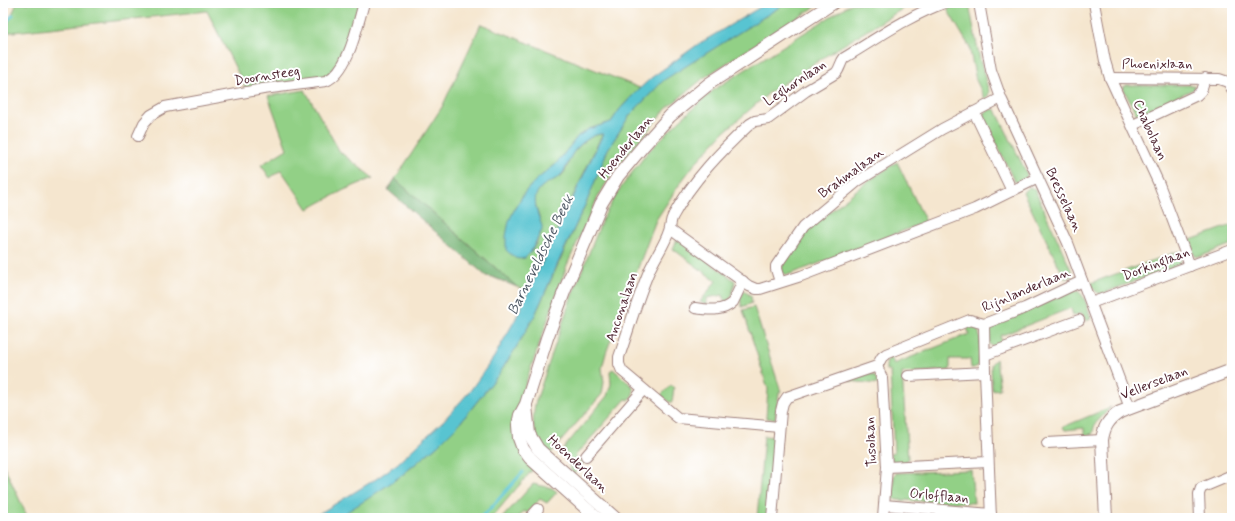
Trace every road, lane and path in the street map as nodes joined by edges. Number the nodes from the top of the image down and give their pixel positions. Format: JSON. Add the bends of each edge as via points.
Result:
{"nodes":[{"id":1,"x":364,"y":3,"type":"edge"},
{"id":2,"x":833,"y":3,"type":"edge"},
{"id":3,"x":944,"y":3,"type":"edge"},
{"id":4,"x":979,"y":3,"type":"edge"},
{"id":5,"x":1094,"y":3,"type":"edge"},
{"id":6,"x":1110,"y":78,"type":"junction"},
{"id":7,"x":1205,"y":78,"type":"junction"},
{"id":8,"x":1232,"y":90,"type":"edge"},
{"id":9,"x":1001,"y":98,"type":"junction"},
{"id":10,"x":974,"y":112,"type":"junction"},
{"id":11,"x":1133,"y":125,"type":"junction"},
{"id":12,"x":138,"y":136,"type":"dead end"},
{"id":13,"x":1038,"y":178,"type":"junction"},
{"id":14,"x":1012,"y":191,"type":"junction"},
{"id":15,"x":670,"y":229,"type":"junction"},
{"id":16,"x":1232,"y":250,"type":"edge"},
{"id":17,"x":1190,"y":266,"type":"junction"},
{"id":18,"x":743,"y":281,"type":"junction"},
{"id":19,"x":1082,"y":281,"type":"junction"},
{"id":20,"x":780,"y":282,"type":"junction"},
{"id":21,"x":1091,"y":304,"type":"junction"},
{"id":22,"x":695,"y":308,"type":"dead end"},
{"id":23,"x":1079,"y":320,"type":"dead end"},
{"id":24,"x":984,"y":324,"type":"junction"},
{"id":25,"x":985,"y":355,"type":"junction"},
{"id":26,"x":877,"y":366,"type":"junction"},
{"id":27,"x":1232,"y":370,"type":"edge"},
{"id":28,"x":985,"y":372,"type":"junction"},
{"id":29,"x":908,"y":376,"type":"dead end"},
{"id":30,"x":643,"y":390,"type":"junction"},
{"id":31,"x":526,"y":404,"type":"junction"},
{"id":32,"x":1130,"y":408,"type":"junction"},
{"id":33,"x":779,"y":427,"type":"junction"},
{"id":34,"x":1102,"y":440,"type":"junction"},
{"id":35,"x":1047,"y":443,"type":"dead end"},
{"id":36,"x":586,"y":456,"type":"dead end"},
{"id":37,"x":988,"y":462,"type":"junction"},
{"id":38,"x":887,"y":467,"type":"junction"},
{"id":39,"x":1232,"y":475,"type":"edge"},
{"id":40,"x":884,"y":505,"type":"junction"},
{"id":41,"x":538,"y":509,"type":"dead end"},
{"id":42,"x":991,"y":516,"type":"edge"},
{"id":43,"x":530,"y":518,"type":"edge"},
{"id":44,"x":597,"y":518,"type":"edge"},
{"id":45,"x":615,"y":518,"type":"edge"},
{"id":46,"x":772,"y":518,"type":"edge"},
{"id":47,"x":883,"y":518,"type":"edge"},
{"id":48,"x":1106,"y":518,"type":"edge"},
{"id":49,"x":1200,"y":518,"type":"edge"}],
"edges":[{"from":1,"to":12,"type":"street","name":"Doornsteeg","via":[[347,57],[333,78],[165,107],[151,115]]},
{"from":2,"to":31,"type":"street","name":"Hoenderlaan","via":[[710,83],[670,116],[618,176],[601,204],[564,292],[546,338]]},
{"from":3,"to":15,"type":"street","name":"Leghornlaan","via":[[896,27],[844,58],[836,73],[768,119],[750,124],[703,172],[673,216]]},
{"from":4,"to":9,"type":"street","name":"Bresselaan","via":[[991,70]]},
{"from":5,"to":6,"type":"street","name":"Chabolaan"},
{"from":6,"to":7,"type":"street","name":"Phoenixlaan"},
{"from":6,"to":11,"type":"street","name":"Chabolaan"},
{"from":7,"to":8,"type":"street","name":"Phoenixlaan","via":[[1228,82]]},
{"from":7,"to":11,"type":"street","name":"Phoenixlaan","via":[[1197,95]]},
{"from":9,"to":10,"type":"street","name":"Brahmalaan"},
{"from":9,"to":13,"type":"street","name":"Bresselaan"},
{"from":10,"to":14,"type":"street"},
{"from":10,"to":20,"type":"street","name":"Brahmalaan","via":[[863,178],[803,227],[776,266]]},
{"from":11,"to":17,"type":"street","name":"Chabolaan"},
{"from":13,"to":14,"type":"street"},
{"from":13,"to":19,"type":"street","name":"Bresselaan","via":[[1068,243]]},
{"from":14,"to":20,"type":"street","via":[[976,209]]},
{"from":15,"to":18,"type":"street"},
{"from":15,"to":30,"type":"street","name":"Anconalaan","via":[[650,269],[619,357],[622,370]]},
{"from":16,"to":17,"type":"street","name":"Dorkinglaan"},
{"from":17,"to":21,"type":"street","name":"Dorkinglaan"},
{"from":18,"to":20,"type":"street","via":[[756,289]]},
{"from":18,"to":22,"type":"street","via":[[731,305],[712,311]]},
{"from":19,"to":21,"type":"street","name":"Bresselaan"},
{"from":19,"to":24,"type":"street","name":"Rijnlanderlaan"},
{"from":21,"to":32,"type":"street","name":"Bresselaan"},
{"from":23,"to":25,"type":"street"},
{"from":24,"to":25,"type":"street","name":"Orlofflaan"},
{"from":24,"to":26,"type":"street","name":"Rijnlanderlaan","via":[[970,320],[886,354]]},
{"from":25,"to":28,"type":"street","name":"Orlofflaan"},
{"from":26,"to":33,"type":"street","name":"Rijnlanderlaan","via":[[787,397],[781,407]]},
{"from":26,"to":38,"type":"street","name":"Tusolaan","via":[[882,378]]},
{"from":27,"to":32,"type":"street","name":"Vellerselaan"},
{"from":28,"to":29,"type":"street"},
{"from":28,"to":37,"type":"street","name":"Orlofflaan"},
{"from":30,"to":33,"type":"street","name":"Anconalaan","via":[[678,418]]},
{"from":30,"to":36,"type":"street"},
{"from":31,"to":44,"type":"street","name":"Hoenderlaan","via":[[518,425],[523,449]]},
{"from":31,"to":45,"type":"street","name":"Hoenderlaan","via":[[529,434],[538,449]]},
{"from":32,"to":34,"type":"street","name":"Vellerselaan","via":[[1108,422]]},
{"from":33,"to":46,"type":"street","name":"Rijnlanderlaan"},
{"from":34,"to":35,"type":"street"},
{"from":34,"to":48,"type":"street","name":"Vellerselaan"},
{"from":37,"to":38,"type":"street","name":"Orlofflaan"},
{"from":37,"to":42,"type":"street","name":"Orlofflaan"},
{"from":38,"to":40,"type":"street","name":"Tusolaan"},
{"from":39,"to":49,"type":"street","via":[[1201,488]]},
{"from":40,"to":42,"type":"street","name":"Orlofflaan"},
{"from":40,"to":47,"type":"street","name":"Tusolaan"},
{"from":41,"to":43,"type":"street"}]}
